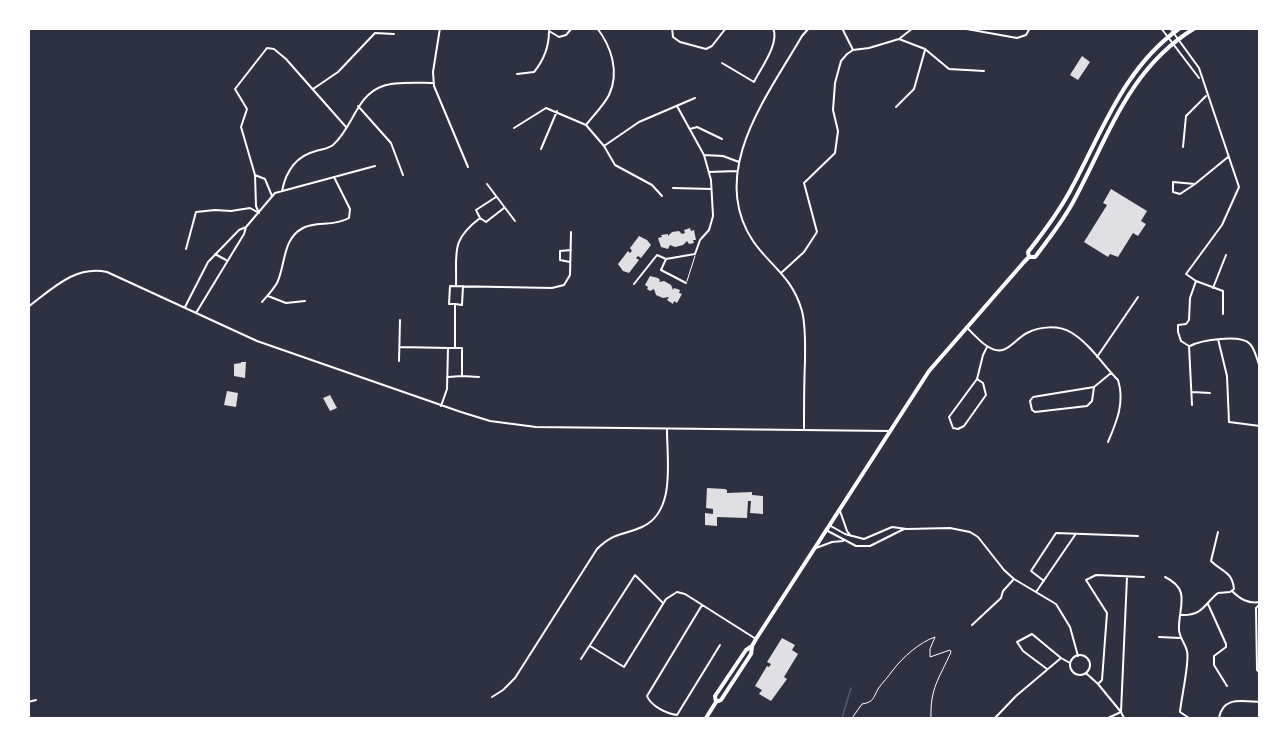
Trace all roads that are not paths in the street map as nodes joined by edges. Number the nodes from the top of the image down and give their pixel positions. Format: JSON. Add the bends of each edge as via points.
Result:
{"nodes":[{"id":1,"x":440,"y":28,"type":"edge"},
{"id":2,"x":572,"y":28,"type":"edge"},
{"id":3,"x":597,"y":28,"type":"edge"},
{"id":4,"x":672,"y":28,"type":"edge"},
{"id":5,"x":726,"y":28,"type":"edge"},
{"id":6,"x":773,"y":28,"type":"edge"},
{"id":7,"x":809,"y":28,"type":"edge"},
{"id":8,"x":842,"y":28,"type":"edge"},
{"id":9,"x":913,"y":28,"type":"edge"},
{"id":10,"x":961,"y":28,"type":"edge"},
{"id":11,"x":1030,"y":28,"type":"edge"},
{"id":12,"x":1161,"y":28,"type":"edge"},
{"id":13,"x":1170,"y":28,"type":"edge"},
{"id":14,"x":1180,"y":28,"type":"edge"},
{"id":15,"x":1195,"y":28,"type":"edge"},
{"id":16,"x":549,"y":30,"type":"edge"},
{"id":17,"x":979,"y":30,"type":"edge"},
{"id":18,"x":1174,"y":33,"type":"junction"},
{"id":19,"x":394,"y":34,"type":"dead end"},
{"id":20,"x":1168,"y":38,"type":"junction"},
{"id":21,"x":899,"y":39,"type":"junction"},
{"id":22,"x":1179,"y":40,"type":"junction"},
{"id":23,"x":1173,"y":45,"type":"junction"},
{"id":24,"x":925,"y":49,"type":"junction"},
{"id":25,"x":853,"y":50,"type":"junction"},
{"id":26,"x":722,"y":63,"type":"dead end"},
{"id":27,"x":984,"y":70,"type":"dead end"},
{"id":28,"x":517,"y":74,"type":"dead end"},
{"id":29,"x":1201,"y":80,"type":"junction"},
{"id":30,"x":434,"y":83,"type":"junction"},
{"id":31,"x":313,"y":89,"type":"junction"},
{"id":32,"x":1206,"y":96,"type":"junction"},
{"id":33,"x":695,"y":98,"type":"dead end"},
{"id":34,"x":358,"y":106,"type":"junction"},
{"id":35,"x":677,"y":106,"type":"junction"},
{"id":36,"x":896,"y":107,"type":"dead end"},
{"id":37,"x":557,"y":111,"type":"junction"},
{"id":38,"x":586,"y":125,"type":"junction"},
{"id":39,"x":346,"y":127,"type":"junction"},
{"id":40,"x":514,"y":128,"type":"dead end"},
{"id":41,"x":690,"y":129,"type":"junction"},
{"id":42,"x":722,"y":139,"type":"dead end"},
{"id":43,"x":604,"y":146,"type":"junction"},
{"id":44,"x":1183,"y":147,"type":"dead end"},
{"id":45,"x":542,"y":149,"type":"dead end"},
{"id":46,"x":704,"y":155,"type":"junction"},
{"id":47,"x":1228,"y":157,"type":"junction"},
{"id":48,"x":740,"y":162,"type":"junction"},
{"id":49,"x":375,"y":166,"type":"dead end"},
{"id":50,"x":468,"y":167,"type":"dead end"},
{"id":51,"x":709,"y":171,"type":"junction"},
{"id":52,"x":738,"y":171,"type":"junction"},
{"id":53,"x":255,"y":175,"type":"junction"},
{"id":54,"x":403,"y":175,"type":"dead end"},
{"id":55,"x":334,"y":177,"type":"junction"},
{"id":56,"x":487,"y":184,"type":"dead end"},
{"id":57,"x":1195,"y":184,"type":"junction"},
{"id":58,"x":673,"y":188,"type":"dead end"},
{"id":59,"x":711,"y":189,"type":"junction"},
{"id":60,"x":282,"y":191,"type":"junction"},
{"id":61,"x":272,"y":196,"type":"junction"},
{"id":62,"x":662,"y":196,"type":"dead end"},
{"id":63,"x":496,"y":197,"type":"junction"},
{"id":64,"x":504,"y":208,"type":"junction"},
{"id":65,"x":259,"y":213,"type":"junction"},
{"id":66,"x":480,"y":218,"type":"junction"},
{"id":67,"x":515,"y":221,"type":"dead end"},
{"id":68,"x":246,"y":227,"type":"junction"},
{"id":69,"x":571,"y":232,"type":"dead end"},
{"id":70,"x":186,"y":249,"type":"dead end"},
{"id":71,"x":571,"y":250,"type":"junction"},
{"id":72,"x":216,"y":254,"type":"junction"},
{"id":73,"x":695,"y":254,"type":"junction"},
{"id":74,"x":1226,"y":255,"type":"dead end"},
{"id":75,"x":1029,"y":257,"type":"junction"},
{"id":76,"x":666,"y":259,"type":"junction"},
{"id":77,"x":227,"y":261,"type":"junction"},
{"id":78,"x":570,"y":261,"type":"junction"},
{"id":79,"x":781,"y":273,"type":"junction"},
{"id":80,"x":1196,"y":281,"type":"junction"},
{"id":81,"x":686,"y":283,"type":"joint"},
{"id":82,"x":634,"y":284,"type":"dead end"},
{"id":83,"x":456,"y":286,"type":"junction"},
{"id":84,"x":463,"y":286,"type":"junction"},
{"id":85,"x":1213,"y":288,"type":"junction"},
{"id":86,"x":268,"y":296,"type":"junction"},
{"id":87,"x":1138,"y":297,"type":"dead end"},
{"id":88,"x":305,"y":301,"type":"dead end"},
{"id":89,"x":262,"y":302,"type":"dead end"},
{"id":90,"x":455,"y":304,"type":"junction"},
{"id":91,"x":28,"y":307,"type":"edge"},
{"id":92,"x":184,"y":307,"type":"junction"},
{"id":93,"x":196,"y":313,"type":"junction"},
{"id":94,"x":1223,"y":314,"type":"dead end"},
{"id":95,"x":399,"y":320,"type":"dead end"},
{"id":96,"x":966,"y":327,"type":"junction"},
{"id":97,"x":1218,"y":339,"type":"junction"},
{"id":98,"x":1190,"y":346,"type":"junction"},
{"id":99,"x":400,"y":347,"type":"junction"},
{"id":100,"x":987,"y":347,"type":"junction"},
{"id":101,"x":448,"y":348,"type":"junction"},
{"id":102,"x":455,"y":348,"type":"junction"},
{"id":103,"x":1097,"y":357,"type":"junction"},
{"id":104,"x":399,"y":361,"type":"dead end"},
{"id":105,"x":1260,"y":367,"type":"edge"},
{"id":106,"x":1111,"y":372,"type":"junction"},
{"id":107,"x":462,"y":376,"type":"junction"},
{"id":108,"x":448,"y":377,"type":"junction"},
{"id":109,"x":479,"y":377,"type":"dead end"},
{"id":110,"x":977,"y":379,"type":"junction"},
{"id":111,"x":1094,"y":387,"type":"junction"},
{"id":112,"x":1192,"y":392,"type":"junction"},
{"id":113,"x":1210,"y":393,"type":"dead end"},
{"id":114,"x":1192,"y":405,"type":"dead end"},
{"id":115,"x":441,"y":406,"type":"junction"},
{"id":116,"x":1260,"y":426,"type":"edge"},
{"id":117,"x":667,"y":430,"type":"junction"},
{"id":118,"x":804,"y":430,"type":"junction"},
{"id":119,"x":890,"y":431,"type":"junction"},
{"id":120,"x":1108,"y":442,"type":"dead end"},
{"id":121,"x":840,"y":508,"type":"junction"},
{"id":122,"x":829,"y":525,"type":"junction"},
{"id":123,"x":904,"y":529,"type":"junction"},
{"id":124,"x":826,"y":530,"type":"junction"},
{"id":125,"x":1218,"y":532,"type":"dead end"},
{"id":126,"x":1075,"y":535,"type":"junction"},
{"id":127,"x":851,"y":536,"type":"junction"},
{"id":128,"x":1138,"y":536,"type":"dead end"},
{"id":129,"x":844,"y":541,"type":"junction"},
{"id":130,"x":814,"y":549,"type":"junction"},
{"id":131,"x":1127,"y":577,"type":"junction"},
{"id":132,"x":1144,"y":577,"type":"dead end"},
{"id":133,"x":1165,"y":577,"type":"dead end"},
{"id":134,"x":1014,"y":579,"type":"junction"},
{"id":135,"x":1044,"y":582,"type":"junction"},
{"id":136,"x":1232,"y":591,"type":"junction"},
{"id":137,"x":1036,"y":592,"type":"junction"},
{"id":138,"x":663,"y":603,"type":"junction"},
{"id":139,"x":1260,"y":603,"type":"edge"},
{"id":140,"x":1208,"y":604,"type":"junction"},
{"id":141,"x":702,"y":605,"type":"junction"},
{"id":142,"x":1181,"y":615,"type":"junction"},
{"id":143,"x":972,"y":625,"type":"dead end"},
{"id":144,"x":1159,"y":636,"type":"dead end"},
{"id":145,"x":1180,"y":638,"type":"junction"},
{"id":146,"x":756,"y":639,"type":"junction"},
{"id":147,"x":720,"y":645,"type":"dead end"},
{"id":148,"x":590,"y":646,"type":"junction"},
{"id":149,"x":1078,"y":656,"type":"junction"},
{"id":150,"x":581,"y":658,"type":"dead end"},
{"id":151,"x":1060,"y":658,"type":"junction"},
{"id":152,"x":1070,"y":663,"type":"junction"},
{"id":153,"x":1047,"y":669,"type":"junction"},
{"id":154,"x":1086,"y":673,"type":"junction"},
{"id":155,"x":1260,"y":673,"type":"edge"},
{"id":156,"x":1098,"y":684,"type":"junction"},
{"id":157,"x":1227,"y":686,"type":"dead end"},
{"id":158,"x":492,"y":697,"type":"dead end"},
{"id":159,"x":36,"y":700,"type":"dead end"},
{"id":160,"x":28,"y":702,"type":"edge"},
{"id":161,"x":1260,"y":702,"type":"edge"},
{"id":162,"x":1121,"y":712,"type":"junction"},
{"id":163,"x":706,"y":718,"type":"edge"},
{"id":164,"x":994,"y":718,"type":"edge"},
{"id":165,"x":1108,"y":718,"type":"edge"},
{"id":166,"x":1124,"y":718,"type":"edge"},
{"id":167,"x":1189,"y":718,"type":"edge"},
{"id":168,"x":1219,"y":718,"type":"edge"}],
"edges":[{"from":1,"to":30,"type":"street"},
{"from":2,"to":16,"type":"street","via":[[559,37]]},
{"from":3,"to":38,"type":"street","via":[[607,40],[613,60],[612,82],[609,94]]},
{"from":4,"to":5,"type":"street","via":[[673,37],[680,42],[706,50]]},
{"from":6,"to":26,"type":"street","via":[[775,42],[754,82]]},
{"from":7,"to":48,"type":"street","via":[[750,126]]},
{"from":8,"to":25,"type":"street"},
{"from":9,"to":21,"type":"street"},
{"from":10,"to":17,"type":"street"},
{"from":11,"to":17,"type":"street","via":[[1026,35],[1017,38]]},
{"from":12,"to":20,"type":"street"},
{"from":13,"to":18,"type":"street"},
{"from":14,"to":18,"type":"main road"},
{"from":15,"to":22,"type":"main road"},
{"from":16,"to":28,"type":"street","via":[[542,63],[534,72]]},
{"from":18,"to":20,"type":"main road"},
{"from":18,"to":22,"type":"street"},
{"from":19,"to":31,"type":"street","via":[[375,33],[338,72]]},
{"from":20,"to":23,"type":"street"},
{"from":20,"to":75,"type":"main road","via":[[1124,87],[1069,193],[1028,252]]},
{"from":21,"to":24,"type":"street"},
{"from":21,"to":25,"type":"street"},
{"from":22,"to":23,"type":"main road"},
{"from":22,"to":29,"type":"street","via":[[1199,68]]},
{"from":23,"to":29,"type":"street"},
{"from":23,"to":75,"type":"main road","via":[[1135,84],[1068,212],[1035,256]]},
{"from":24,"to":27,"type":"street","via":[[949,69]]},
{"from":24,"to":36,"type":"street","via":[[914,89]]},
{"from":25,"to":79,"type":"street","via":[[841,61],[835,83],[835,153],[804,183],[817,232],[804,252]]},
{"from":29,"to":32,"type":"street"},
{"from":30,"to":34,"type":"street","via":[[384,85]]},
{"from":30,"to":50,"type":"street"},
{"from":31,"to":39,"type":"street"},
{"from":31,"to":53,"type":"street","via":[[286,59],[267,48],[235,89],[247,109],[241,127]]},
{"from":32,"to":44,"type":"street","via":[[1186,116]]},
{"from":32,"to":47,"type":"street"},
{"from":33,"to":35,"type":"street"},
{"from":34,"to":39,"type":"street"},
{"from":34,"to":54,"type":"street","via":[[391,143]]},
{"from":35,"to":41,"type":"street"},
{"from":35,"to":43,"type":"street","via":[[639,122]]},
{"from":37,"to":38,"type":"street"},
{"from":37,"to":40,"type":"street","via":[[546,108]]},
{"from":37,"to":45,"type":"street"},
{"from":38,"to":43,"type":"street"},
{"from":39,"to":60,"type":"street","via":[[327,149],[294,162]]},
{"from":41,"to":42,"type":"street","via":[[697,127]]},
{"from":41,"to":46,"type":"street"},
{"from":43,"to":62,"type":"street","via":[[615,165],[652,185]]},
{"from":46,"to":48,"type":"street"},
{"from":46,"to":51,"type":"street"},
{"from":47,"to":57,"type":"street"},
{"from":47,"to":80,"type":"street","via":[[1239,187],[1222,225],[1186,274]]},
{"from":48,"to":52,"type":"street"},
{"from":49,"to":55,"type":"street"},
{"from":51,"to":52,"type":"street"},
{"from":51,"to":59,"type":"street"},
{"from":52,"to":79,"type":"street","via":[[742,219],[753,240]]},
{"from":53,"to":61,"type":"street","via":[[264,179]]},
{"from":53,"to":65,"type":"street"},
{"from":55,"to":60,"type":"street"},
{"from":55,"to":86,"type":"street","via":[[350,209],[349,218],[332,225],[304,227],[295,234]]},
{"from":56,"to":63,"type":"street"},
{"from":57,"to":57,"type":"street","via":[[1173,182],[1173,192],[1180,194]]},
{"from":58,"to":59,"type":"street"},
{"from":59,"to":73,"type":"street","via":[[713,216]]},
{"from":60,"to":61,"type":"street"},
{"from":61,"to":65,"type":"street"},
{"from":63,"to":64,"type":"street"},
{"from":63,"to":66,"type":"street","via":[[476,210]]},
{"from":64,"to":66,"type":"street","via":[[486,222]]},
{"from":64,"to":67,"type":"street"},
{"from":65,"to":68,"type":"street"},
{"from":65,"to":70,"type":"street","via":[[250,208],[196,212]]},
{"from":66,"to":83,"type":"street","via":[[459,239]]},
{"from":68,"to":72,"type":"street"},
{"from":68,"to":77,"type":"street"},
{"from":69,"to":71,"type":"street"},
{"from":71,"to":78,"type":"street"},
{"from":71,"to":78,"type":"street","via":[[560,251],[560,260]]},
{"from":72,"to":77,"type":"street"},
{"from":72,"to":92,"type":"street"},
{"from":73,"to":76,"type":"street"},
{"from":73,"to":81,"type":"lane"},
{"from":74,"to":85,"type":"street"},
{"from":75,"to":96,"type":"main road"},
{"from":76,"to":81,"type":"street","via":[[661,270]]},
{"from":76,"to":82,"type":"street","via":[[657,255]]},
{"from":77,"to":93,"type":"street"},
{"from":78,"to":84,"type":"street","via":[[568,281],[557,288]]},
{"from":79,"to":118,"type":"street","via":[[796,295],[804,323]]},
{"from":80,"to":85,"type":"street"},
{"from":80,"to":98,"type":"street","via":[[1189,320],[1178,326],[1180,341]]},
{"from":83,"to":84,"type":"street"},
{"from":83,"to":90,"type":"street","via":[[450,286],[449,304]]},
{"from":84,"to":90,"type":"street","via":[[462,304]]},
{"from":85,"to":94,"type":"street","via":[[1223,291]]},
{"from":86,"to":88,"type":"street","via":[[286,303]]},
{"from":86,"to":89,"type":"street"},
{"from":87,"to":103,"type":"street"},
{"from":90,"to":102,"type":"street"},
{"from":91,"to":92,"type":"street","via":[[69,276],[92,270],[116,275]]},
{"from":92,"to":93,"type":"street"},
{"from":93,"to":115,"type":"street","via":[[257,341]]},
{"from":95,"to":99,"type":"street"},
{"from":96,"to":100,"type":"street"},
{"from":96,"to":119,"type":"main road","via":[[929,371]]},
{"from":97,"to":98,"type":"street"},
{"from":97,"to":105,"type":"street","via":[[1238,339],[1250,344]]},
{"from":97,"to":116,"type":"street","via":[[1227,376],[1229,422]]},
{"from":98,"to":112,"type":"street"},
{"from":99,"to":101,"type":"street"},
{"from":99,"to":104,"type":"street"},
{"from":100,"to":103,"type":"street","via":[[1011,348],[1027,332],[1044,327],[1062,328]]},
{"from":100,"to":110,"type":"street"},
{"from":101,"to":102,"type":"street"},
{"from":101,"to":108,"type":"street"},
{"from":102,"to":107,"type":"street","via":[[462,348]]},
{"from":103,"to":106,"type":"street"},
{"from":106,"to":111,"type":"street"},
{"from":106,"to":120,"type":"street","via":[[1121,389],[1118,419]]},
{"from":107,"to":108,"type":"street"},
{"from":107,"to":109,"type":"street"},
{"from":108,"to":115,"type":"street"},
{"from":110,"to":110,"type":"street","via":[[949,417],[953,428],[964,426],[986,395],[983,383]]},
{"from":111,"to":111,"type":"street","via":[[1038,395],[1030,401],[1032,410],[1087,406]]},
{"from":112,"to":113,"type":"street"},
{"from":112,"to":114,"type":"street"},
{"from":115,"to":117,"type":"street","via":[[513,425]]},
{"from":117,"to":118,"type":"street"},
{"from":117,"to":158,"type":"street","via":[[666,491],[657,516],[644,526],[611,537],[597,549],[515,678]]},
{"from":118,"to":119,"type":"street"},
{"from":119,"to":121,"type":"main road"},
{"from":121,"to":122,"type":"main road"},
{"from":121,"to":127,"type":"street"},
{"from":122,"to":124,"type":"main road"},
{"from":122,"to":127,"type":"street"},
{"from":123,"to":127,"type":"street","via":[[892,527],[864,539]]},
{"from":123,"to":129,"type":"street","via":[[870,546]]},
{"from":123,"to":134,"type":"street","via":[[956,528],[975,534]]},
{"from":124,"to":129,"type":"street"},
{"from":124,"to":130,"type":"main road"},
{"from":125,"to":136,"type":"street","via":[[1211,561],[1230,576]]},
{"from":126,"to":128,"type":"street"},
{"from":126,"to":135,"type":"street"},
{"from":126,"to":135,"type":"street","via":[[1056,533],[1031,571]]},
{"from":129,"to":130,"type":"street"},
{"from":130,"to":146,"type":"main road"},
{"from":131,"to":132,"type":"street"},
{"from":131,"to":156,"type":"street","via":[[1096,575],[1086,580],[1107,612],[1102,680]]},
{"from":131,"to":162,"type":"street"},
{"from":133,"to":142,"type":"street","via":[[1179,586]]},
{"from":134,"to":137,"type":"street"},
{"from":134,"to":143,"type":"street"},
{"from":135,"to":137,"type":"street"},
{"from":136,"to":139,"type":"street","via":[[1246,602]]},
{"from":136,"to":140,"type":"street","via":[[1218,593]]},
{"from":137,"to":149,"type":"street","via":[[1056,604],[1065,617]]},
{"from":138,"to":141,"type":"street","via":[[677,592]]},
{"from":138,"to":148,"type":"street","via":[[624,667]]},
{"from":138,"to":148,"type":"street","via":[[635,575]]},
{"from":139,"to":155,"type":"street","via":[[1256,608]]},
{"from":140,"to":142,"type":"street","via":[[1190,616]]},
{"from":140,"to":157,"type":"street","via":[[1226,644],[1214,656],[1214,665]]},
{"from":141,"to":146,"type":"street"},
{"from":141,"to":147,"type":"street","via":[[647,696],[648,701],[677,715]]},
{"from":142,"to":145,"type":"street"},
{"from":144,"to":145,"type":"street"},
{"from":145,"to":167,"type":"street","via":[[1187,651],[1180,712]]},
{"from":146,"to":163,"type":"main road","via":[[716,696]]},
{"from":148,"to":150,"type":"street"},
{"from":149,"to":152,"type":"street"},
{"from":149,"to":154,"type":"street","via":[[1088,660]]},
{"from":151,"to":152,"type":"street"},
{"from":151,"to":153,"type":"street"},
{"from":151,"to":153,"type":"street","via":[[1032,634],[1017,642]]},
{"from":152,"to":154,"type":"street","via":[[1073,673]]},
{"from":153,"to":164,"type":"street"},
{"from":154,"to":156,"type":"street"},
{"from":156,"to":162,"type":"street"},
{"from":159,"to":160,"type":"street"},
{"from":161,"to":168,"type":"street","via":[[1230,701]]},
{"from":162,"to":165,"type":"street"},
{"from":162,"to":166,"type":"street"}]}
